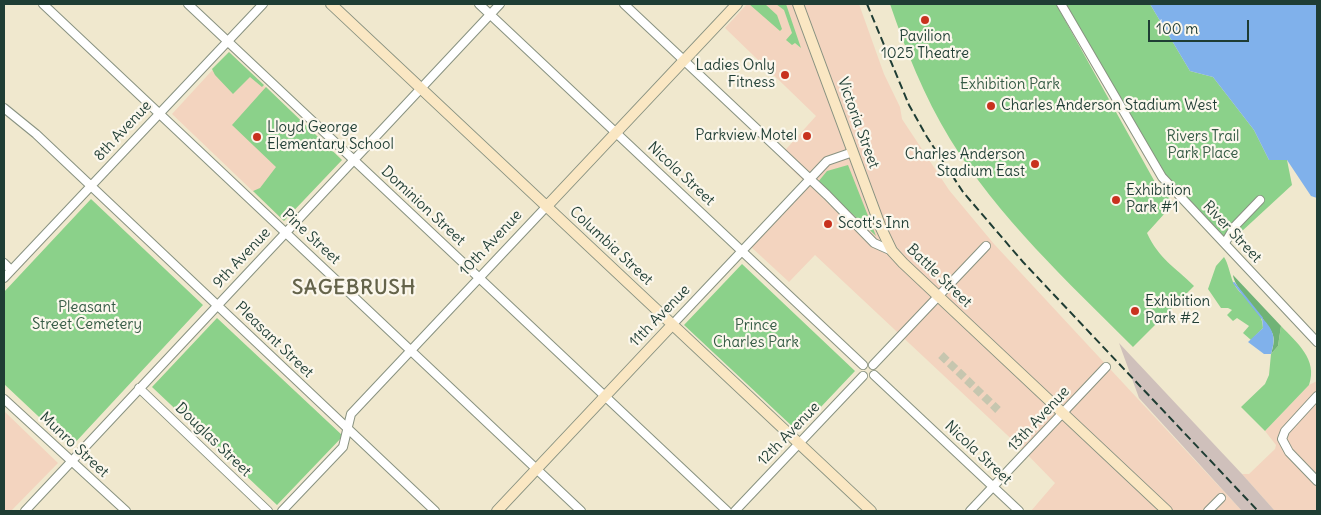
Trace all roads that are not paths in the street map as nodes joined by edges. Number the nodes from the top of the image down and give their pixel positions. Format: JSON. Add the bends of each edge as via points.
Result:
{"nodes":[{"id":1,"x":43,"y":4,"type":"edge"},
{"id":2,"x":188,"y":4,"type":"edge"},
{"id":3,"x":262,"y":4,"type":"edge"},
{"id":4,"x":332,"y":4,"type":"edge"},
{"id":5,"x":479,"y":4,"type":"edge"},
{"id":6,"x":500,"y":4,"type":"edge"},
{"id":7,"x":624,"y":4,"type":"edge"},
{"id":8,"x":737,"y":4,"type":"edge"},
{"id":9,"x":798,"y":4,"type":"edge"},
{"id":10,"x":1061,"y":4,"type":"edge"},
{"id":11,"x":490,"y":14,"type":"junction"},
{"id":12,"x":227,"y":40,"type":"junction"},
{"id":13,"x":684,"y":61,"type":"junction"},
{"id":14,"x":421,"y":88,"type":"junction"},
{"id":15,"x":4,"y":108,"type":"edge"},
{"id":16,"x":159,"y":113,"type":"junction"},
{"id":17,"x":616,"y":132,"type":"junction"},
{"id":18,"x":853,"y":152,"type":"junction"},
{"id":19,"x":353,"y":159,"type":"junction"},
{"id":20,"x":811,"y":180,"type":"junction"},
{"id":21,"x":90,"y":186,"type":"junction"},
{"id":22,"x":1260,"y":200,"type":"dead end"},
{"id":23,"x":547,"y":206,"type":"junction"},
{"id":24,"x":286,"y":232,"type":"junction"},
{"id":25,"x":1225,"y":243,"type":"junction"},
{"id":26,"x":986,"y":246,"type":"dead end"},
{"id":27,"x":742,"y":250,"type":"junction"},
{"id":28,"x":892,"y":251,"type":"junction"},
{"id":29,"x":4,"y":263,"type":"edge"},
{"id":30,"x":11,"y":270,"type":"junction"},
{"id":31,"x":4,"y":278,"type":"edge"},
{"id":32,"x":479,"y":278,"type":"junction"},
{"id":33,"x":938,"y":297,"type":"junction"},
{"id":34,"x":217,"y":304,"type":"junction"},
{"id":35,"x":672,"y":324,"type":"junction"},
{"id":36,"x":1317,"y":342,"type":"edge"},
{"id":37,"x":411,"y":350,"type":"junction"},
{"id":38,"x":863,"y":365,"type":"junction"},
{"id":39,"x":874,"y":365,"type":"junction"},
{"id":40,"x":1106,"y":367,"type":"dead end"},
{"id":41,"x":874,"y":375,"type":"junction"},
{"id":42,"x":863,"y":376,"type":"junction"},
{"id":43,"x":139,"y":388,"type":"junction"},
{"id":44,"x":605,"y":395,"type":"junction"},
{"id":45,"x":1317,"y":396,"type":"edge"},
{"id":46,"x":4,"y":399,"type":"edge"},
{"id":47,"x":1063,"y":414,"type":"junction"},
{"id":48,"x":348,"y":430,"type":"junction"},
{"id":49,"x":799,"y":444,"type":"junction"},
{"id":50,"x":70,"y":461,"type":"junction"},
{"id":51,"x":536,"y":469,"type":"junction"},
{"id":52,"x":1317,"y":481,"type":"edge"},
{"id":53,"x":993,"y":486,"type":"junction"},
{"id":54,"x":1220,"y":498,"type":"dead end"},
{"id":55,"x":25,"y":511,"type":"edge"},
{"id":56,"x":126,"y":511,"type":"edge"},
{"id":57,"x":268,"y":511,"type":"edge"},
{"id":58,"x":282,"y":511,"type":"edge"},
{"id":59,"x":435,"y":511,"type":"edge"},
{"id":60,"x":497,"y":511,"type":"edge"},
{"id":61,"x":581,"y":511,"type":"edge"},
{"id":62,"x":727,"y":511,"type":"edge"},
{"id":63,"x":735,"y":511,"type":"edge"},
{"id":64,"x":871,"y":511,"type":"edge"},
{"id":65,"x":970,"y":511,"type":"edge"},
{"id":66,"x":1020,"y":511,"type":"edge"},
{"id":67,"x":1167,"y":511,"type":"edge"},
{"id":68,"x":1208,"y":511,"type":"edge"}],
"edges":[{"from":1,"to":16,"type":"street","name":"Pine Street"},
{"from":2,"to":12,"type":"street","name":"Dominion Street"},
{"from":3,"to":12,"type":"street","name":"8th Avenue"},
{"from":4,"to":14,"type":"main road","name":"Columbia Street"},
{"from":5,"to":11,"type":"street","name":"Nicola Street"},
{"from":6,"to":11,"type":"street","name":"9th Avenue"},
{"from":7,"to":13,"type":"street","name":"Battle Street"},
{"from":8,"to":13,"type":"main road","name":"10th Avenue"},
{"from":9,"to":18,"type":"main road","name":"Victoria Street"},
{"from":10,"to":25,"type":"street","name":"River Street","via":[[1162,177]]},
{"from":11,"to":14,"type":"street","name":"9th Avenue"},
{"from":11,"to":17,"type":"street","name":"Nicola Street"},
{"from":12,"to":16,"type":"street","name":"8th Avenue"},
{"from":12,"to":19,"type":"street","name":"Dominion Street"},
{"from":13,"to":17,"type":"main road","name":"10th Avenue"},
{"from":13,"to":20,"type":"street","name":"Battle Street"},
{"from":14,"to":19,"type":"street","name":"9th Avenue"},
{"from":14,"to":23,"type":"main road","name":"Columbia Street"},
{"from":15,"to":21,"type":"street","name":"Pleasant Street"},
{"from":16,"to":21,"type":"street","name":"8th Avenue"},
{"from":16,"to":24,"type":"street","name":"Pine Street"},
{"from":17,"to":23,"type":"main road","name":"10th Avenue"},
{"from":17,"to":27,"type":"street","name":"Nicola Street"},
{"from":18,"to":20,"type":"street","name":"11th Avenue","via":[[827,162]]},
{"from":18,"to":28,"type":"main road","name":"Victoria Street"},
{"from":19,"to":24,"type":"street","name":"9th Avenue"},
{"from":19,"to":32,"type":"street","name":"Dominion Street"},
{"from":20,"to":27,"type":"street","name":"11th Avenue"},
{"from":20,"to":28,"type":"street","name":"Battle Street","via":[[874,243]]},
{"from":21,"to":30,"type":"street","name":"8th Avenue"},
{"from":21,"to":34,"type":"street","name":"Pleasant Street"},
{"from":22,"to":25,"type":"street","via":[[1235,226]]},
{"from":23,"to":32,"type":"street","name":"10th Avenue"},
{"from":23,"to":35,"type":"main road","name":"Columbia Street"},
{"from":24,"to":34,"type":"street","name":"9th Avenue"},
{"from":24,"to":37,"type":"street","name":"Pine Street"},
{"from":25,"to":36,"type":"street","name":"River Street"},
{"from":26,"to":33,"type":"street"},
{"from":27,"to":35,"type":"street","name":"11th Avenue"},
{"from":27,"to":38,"type":"street","name":"Nicola Street"},
{"from":28,"to":33,"type":"main road","name":"Battle Street"},
{"from":29,"to":30,"type":"street"},
{"from":30,"to":31,"type":"street","name":"8th Avenue"},
{"from":32,"to":37,"type":"street","name":"10th Avenue"},
{"from":32,"to":44,"type":"street","name":"Dominion Street"},
{"from":33,"to":39,"type":"street"},
{"from":33,"to":47,"type":"main road","name":"Battle Street"},
{"from":34,"to":43,"type":"street","name":"9th Avenue"},
{"from":34,"to":48,"type":"street","name":"Pleasant Street"},
{"from":35,"to":44,"type":"main road","name":"11th Avenue"},
{"from":35,"to":49,"type":"main road","name":"Columbia Street"},
{"from":37,"to":48,"type":"street","name":"10th Avenue","via":[[351,414]]},
{"from":37,"to":51,"type":"street","name":"Pine Street"},
{"from":38,"to":39,"type":"street"},
{"from":38,"to":42,"type":"street"},
{"from":39,"to":41,"type":"street"},
{"from":40,"to":47,"type":"street","name":"13th Avenue"},
{"from":41,"to":42,"type":"street","via":[[869,378]]},
{"from":41,"to":53,"type":"street","name":"Nicola Street"},
{"from":42,"to":49,"type":"street","name":"12th Avenue"},
{"from":43,"to":50,"type":"street","name":"9th Avenue"},
{"from":43,"to":57,"type":"street","name":"Douglas Street"},
{"from":44,"to":51,"type":"main road","name":"11th Avenue"},
{"from":44,"to":62,"type":"street","name":"Dominion Street"},
{"from":45,"to":52,"type":"street","via":[[1285,430],[1282,439],[1289,452]]},
{"from":46,"to":50,"type":"street","name":"Munro Street"},
{"from":47,"to":53,"type":"street","name":"13th Avenue"},
{"from":47,"to":67,"type":"main road","name":"Battle Street"},
{"from":48,"to":58,"type":"street","name":"10th Avenue","via":[[343,447]]},
{"from":48,"to":59,"type":"street","name":"Pleasant Street"},
{"from":49,"to":63,"type":"street","name":"12th Avenue"},
{"from":49,"to":64,"type":"main road","name":"Columbia Street"},
{"from":50,"to":55,"type":"street","name":"9th Avenue"},
{"from":50,"to":56,"type":"street","name":"Munro Street"},
{"from":51,"to":60,"type":"main road","name":"11th Avenue"},
{"from":51,"to":61,"type":"street","name":"Pine Street"},
{"from":53,"to":65,"type":"street","name":"13th Avenue"},
{"from":53,"to":66,"type":"street","name":"Nicola Street"},
{"from":54,"to":68,"type":"street"}]}
